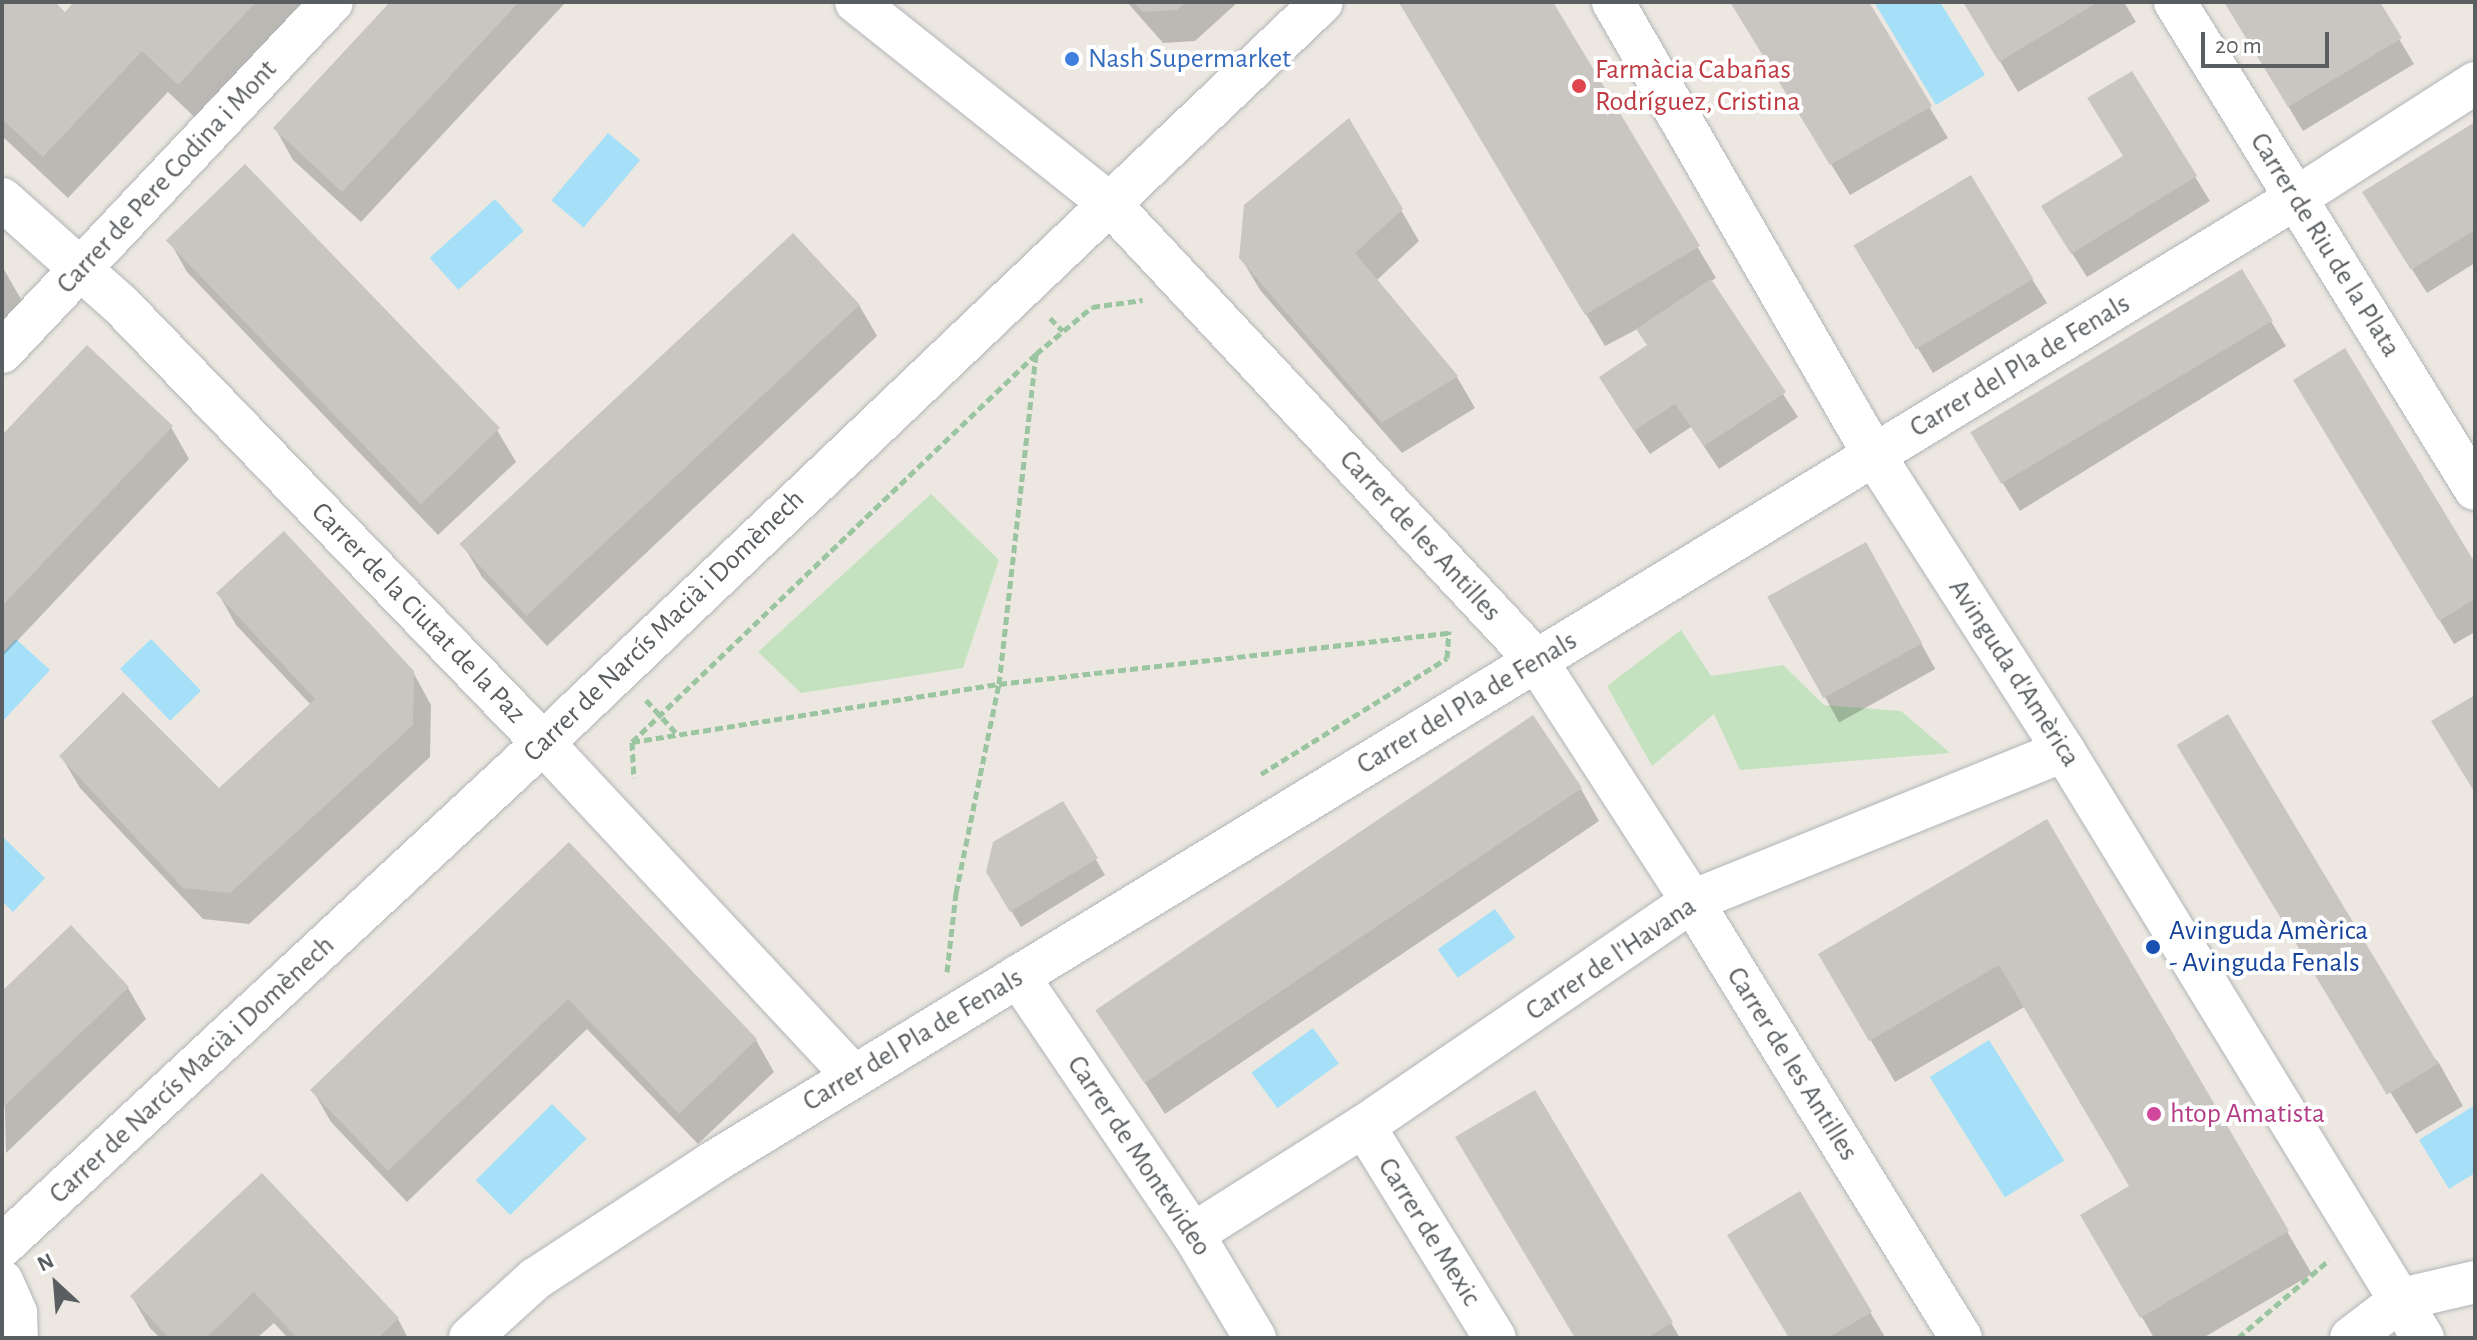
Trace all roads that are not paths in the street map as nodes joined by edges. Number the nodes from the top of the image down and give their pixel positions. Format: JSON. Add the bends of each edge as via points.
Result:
{"nodes":[{"id":1,"x":332,"y":2,"type":"edge"},
{"id":2,"x":856,"y":2,"type":"edge"},
{"id":3,"x":1322,"y":2,"type":"edge"},
{"id":4,"x":1613,"y":2,"type":"edge"},
{"id":5,"x":2175,"y":2,"type":"edge"},
{"id":6,"x":2475,"y":83,"type":"edge"},
{"id":7,"x":2296,"y":198,"type":"junction"},
{"id":8,"x":2,"y":199,"type":"edge"},
{"id":9,"x":1109,"y":203,"type":"junction"},
{"id":10,"x":80,"y":269,"type":"junction"},
{"id":11,"x":2,"y":352,"type":"edge"},
{"id":12,"x":1874,"y":455,"type":"junction"},
{"id":13,"x":2475,"y":489,"type":"edge"},
{"id":14,"x":1536,"y":660,"type":"junction"},
{"id":15,"x":543,"y":743,"type":"junction"},
{"id":16,"x":2064,"y":751,"type":"junction"},
{"id":17,"x":1692,"y":901,"type":"junction"},
{"id":18,"x":1018,"y":976,"type":"junction"},
{"id":19,"x":853,"y":1076,"type":"junction"},
{"id":20,"x":1364,"y":1126,"type":"junction"},
{"id":21,"x":1193,"y":1234,"type":"junction"},
{"id":22,"x":2,"y":1246,"type":"edge"},
{"id":23,"x":2,"y":1281,"type":"edge"},
{"id":24,"x":2475,"y":1282,"type":"edge"},
{"id":25,"x":2402,"y":1299,"type":"junction"},
{"id":26,"x":17,"y":1338,"type":"edge"},
{"id":27,"x":470,"y":1338,"type":"edge"},
{"id":28,"x":1255,"y":1338,"type":"edge"},
{"id":29,"x":1495,"y":1338,"type":"edge"},
{"id":30,"x":1961,"y":1338,"type":"edge"},
{"id":31,"x":2351,"y":1338,"type":"edge"},
{"id":32,"x":2423,"y":1338,"type":"edge"}],
"edges":[{"from":1,"to":10,"type":"street","name":"Carrer de Pere Codina i Mont"},
{"from":2,"to":9,"type":"street","name":"Carrer de les Antilles"},
{"from":3,"to":9,"type":"street","name":"Carrer de Narcís Macià i Domènech"},
{"from":4,"to":12,"type":"street","name":"Avinguda d'Amèrica"},
{"from":5,"to":7,"type":"street","name":"Carrer de Riu de la Plata"},
{"from":6,"to":7,"type":"street","name":"Carrer del Pla de Fenals"},
{"from":7,"to":12,"type":"street","name":"Carrer del Pla de Fenals"},
{"from":7,"to":13,"type":"street","name":"Carrer de Riu de la Plata"},
{"from":8,"to":10,"type":"street","name":"Carrer de la Ciutat de la Paz"},
{"from":9,"to":14,"type":"street","name":"Carrer de les Antilles"},
{"from":9,"to":15,"type":"street","name":"Carrer de Narcís Macià i Domènech"},
{"from":10,"to":11,"type":"street","name":"Carrer de Pere Codina i Mont"},
{"from":10,"to":15,"type":"street","name":"Carrer de la Ciutat de la Paz","via":[[120,304]]},
{"from":12,"to":14,"type":"street","name":"Carrer del Pla de Fenals"},
{"from":12,"to":16,"type":"street","name":"Avinguda d'Amèrica"},
{"from":14,"to":17,"type":"street","name":"Carrer de les Antilles"},
{"from":14,"to":18,"type":"street","name":"Carrer del Pla de Fenals"},
{"from":15,"to":19,"type":"street","name":"Carrer de la Ciutat de la Paz"},
{"from":15,"to":22,"type":"street","name":"Carrer de Narcís Macià i Domènech"},
{"from":16,"to":17,"type":"street","name":"Carrer de l'Havana"},
{"from":16,"to":25,"type":"street","name":"Avinguda d'Amèrica"},
{"from":17,"to":20,"type":"street","name":"Carrer de l'Havana"},
{"from":17,"to":30,"type":"street","name":"Carrer de les Antilles"},
{"from":18,"to":19,"type":"street","name":"Carrer del Pla de Fenals"},
{"from":18,"to":21,"type":"street","name":"Carrer de Montevideo"},
{"from":19,"to":27,"type":"street","name":"Carrer del Pla de Fenals","via":[[535,1279]]},
{"from":20,"to":21,"type":"street","name":"Carrer de l'Havana"},
{"from":20,"to":29,"type":"street","name":"Carrer de Mexic"},
{"from":21,"to":28,"type":"street","name":"Carrer de Montevideo"},
{"from":23,"to":26,"type":"street","via":[[16,1313]]},
{"from":24,"to":25,"type":"street"},
{"from":25,"to":31,"type":"street"},
{"from":25,"to":32,"type":"street","name":"Avinguda d'Amèrica"}]}
